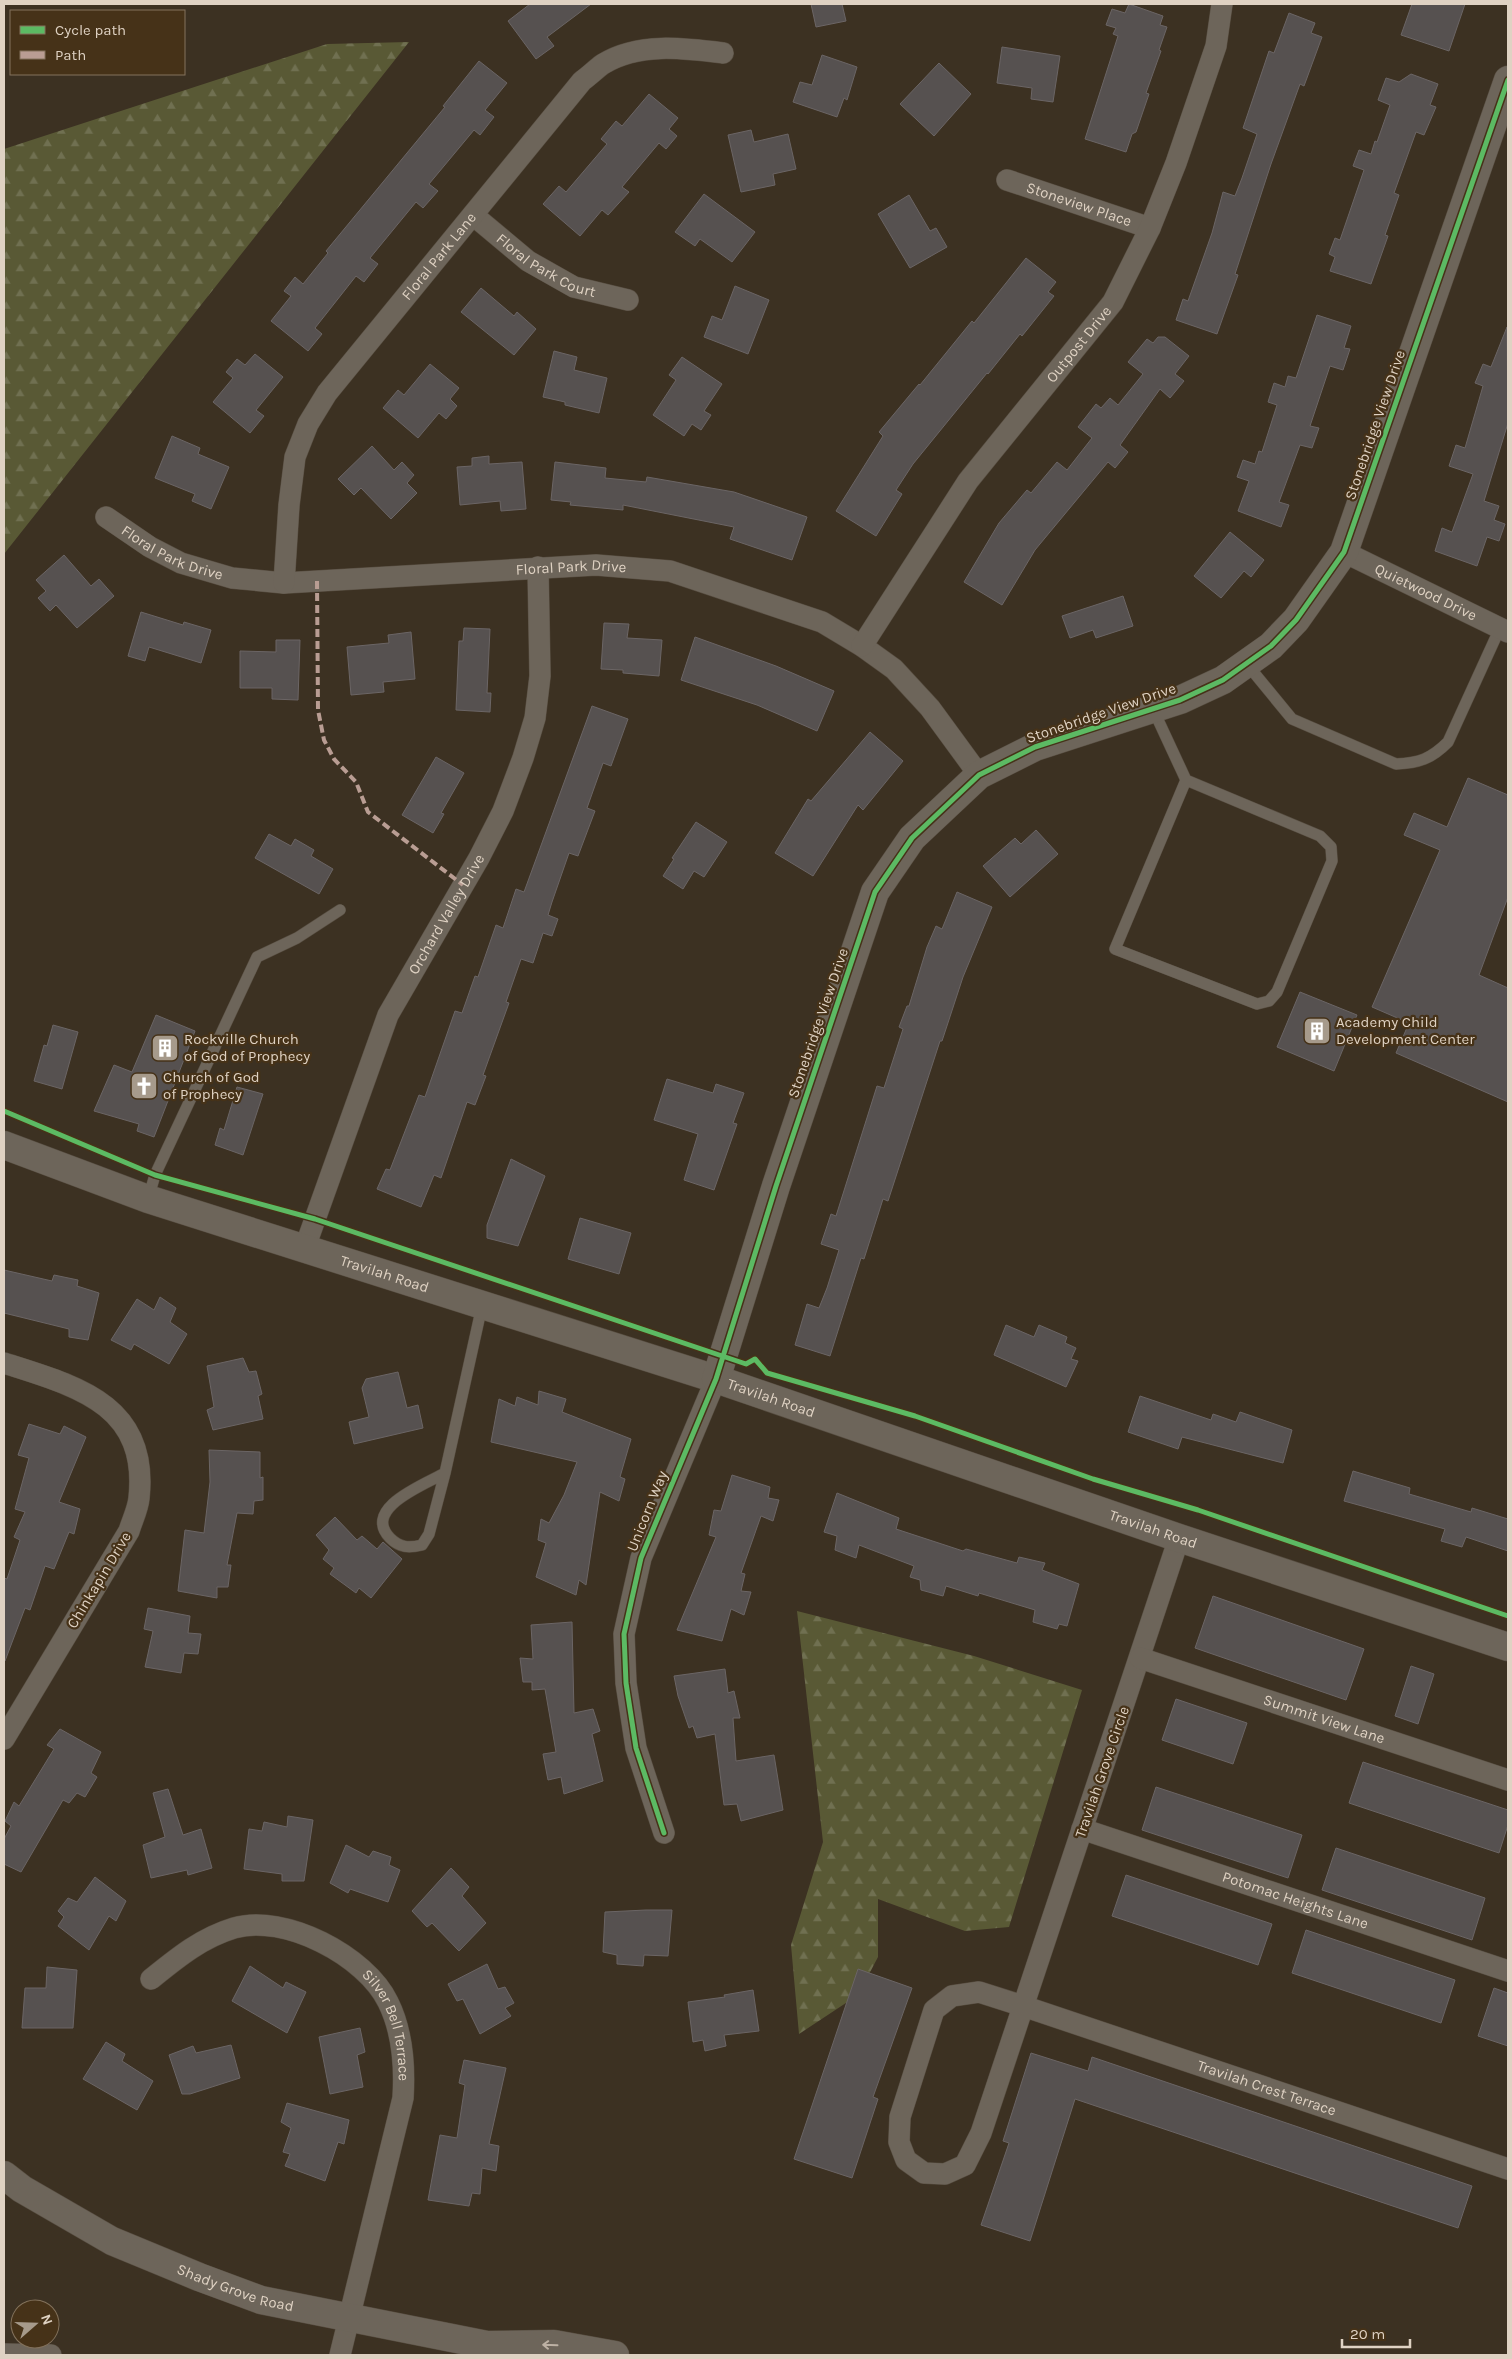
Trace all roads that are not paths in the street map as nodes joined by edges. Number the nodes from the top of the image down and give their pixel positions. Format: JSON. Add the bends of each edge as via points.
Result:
{"nodes":[{"id":1,"x":1222,"y":4,"type":"edge"},
{"id":2,"x":723,"y":53,"type":"dead end"},
{"id":3,"x":1508,"y":80,"type":"edge"},
{"id":4,"x":1007,"y":180,"type":"dead end"},
{"id":5,"x":474,"y":214,"type":"junction"},
{"id":6,"x":1150,"y":228,"type":"junction"},
{"id":7,"x":628,"y":300,"type":"dead end"},
{"id":8,"x":106,"y":517,"type":"dead end"},
{"id":9,"x":1344,"y":552,"type":"junction"},
{"id":10,"x":538,"y":567,"type":"junction"},
{"id":11,"x":284,"y":583,"type":"junction"},
{"id":12,"x":1504,"y":630,"type":"edge"},
{"id":13,"x":862,"y":646,"type":"junction"},
{"id":14,"x":1246,"y":663,"type":"junction"},
{"id":15,"x":1153,"y":709,"type":"junction"},
{"id":16,"x":979,"y":775,"type":"junction"},
{"id":17,"x":1186,"y":780,"type":"junction"},
{"id":18,"x":340,"y":910,"type":"dead end"},
{"id":19,"x":4,"y":1145,"type":"edge"},
{"id":20,"x":148,"y":1199,"type":"junction"},
{"id":21,"x":304,"y":1250,"type":"junction"},
{"id":22,"x":482,"y":1306,"type":"junction"},
{"id":23,"x":4,"y":1363,"type":"edge"},
{"id":24,"x":716,"y":1379,"type":"junction"},
{"id":25,"x":445,"y":1473,"type":"junction"},
{"id":26,"x":1179,"y":1538,"type":"junction"},
{"id":27,"x":1508,"y":1646,"type":"edge"},
{"id":28,"x":1140,"y":1658,"type":"junction"},
{"id":29,"x":4,"y":1739,"type":"edge"},
{"id":30,"x":1508,"y":1780,"type":"edge"},
{"id":31,"x":1082,"y":1829,"type":"junction"},
{"id":32,"x":664,"y":1833,"type":"dead end"},
{"id":33,"x":1508,"y":1971,"type":"edge"},
{"id":34,"x":151,"y":1979,"type":"dead end"},
{"id":35,"x":1023,"y":2006,"type":"junction"},
{"id":36,"x":1508,"y":2166,"type":"edge"},
{"id":37,"x":4,"y":2175,"type":"edge"},
{"id":38,"x":350,"y":2318,"type":"junction"},
{"id":39,"x":496,"y":2350,"type":"edge"},
{"id":40,"x":4,"y":2354,"type":"edge"},
{"id":41,"x":50,"y":2355,"type":"edge"},
{"id":42,"x":340,"y":2355,"type":"edge"},
{"id":43,"x":615,"y":2355,"type":"edge"}],
"edges":[{"from":1,"to":6,"type":"street","name":"Outpost Drive","via":[[1216,46]]},
{"from":2,"to":5,"type":"street","name":"Floral Park Lane","via":[[678,48],[628,53],[603,64],[582,81]]},
{"from":3,"to":9,"type":"main road","name":"Stonebridge View Drive"},
{"from":4,"to":6,"type":"street","name":"Stoneview Place"},
{"from":5,"to":7,"type":"street","name":"Floral Park Court","via":[[528,261],[574,287]]},
{"from":5,"to":11,"type":"street","name":"Floral Park Lane","via":[[327,393],[308,424],[294,457]]},
{"from":6,"to":13,"type":"street","name":"Outpost Drive","via":[[1113,302],[968,481]]},
{"from":8,"to":11,"type":"street","name":"Floral Park Drive","via":[[150,548],[181,563],[232,578]]},
{"from":9,"to":12,"type":"street","name":"Quietwood Drive"},
{"from":9,"to":14,"type":"main road","name":"Stonebridge View Drive","via":[[1296,620],[1271,646]]},
{"from":10,"to":11,"type":"street","name":"Floral Park Drive"},
{"from":10,"to":13,"type":"street","name":"Floral Park Drive","via":[[596,565],[670,571],[822,622]]},
{"from":10,"to":21,"type":"street","name":"Orchard Valley Drive","via":[[540,676],[535,718],[523,758],[503,812],[479,858],[388,1015]]},
{"from":12,"to":14,"type":"lane","via":[[1448,742],[1435,755],[1413,763],[1396,764],[1292,719]]},
{"from":13,"to":16,"type":"street","name":"Floral Park Drive","via":[[894,669],[930,708]]},
{"from":14,"to":15,"type":"main road","name":"Stonebridge View Drive","via":[[1223,680]]},
{"from":15,"to":16,"type":"main road","name":"Stonebridge View Drive","via":[[1035,747]]},
{"from":15,"to":17,"type":"lane"},
{"from":16,"to":24,"type":"main road","name":"Stonebridge View Drive","via":[[912,838],[875,892],[776,1186]]},
{"from":17,"to":17,"type":"lane","via":[[1115,949],[1257,1004],[1269,1001],[1278,992],[1332,861],[1331,847],[1320,836]]},
{"from":18,"to":20,"type":"lane","via":[[297,938],[257,958],[155,1175]]},
{"from":19,"to":20,"type":"main road","name":"Travilah Road"},
{"from":20,"to":21,"type":"main road","name":"Travilah Road"},
{"from":21,"to":22,"type":"main road","name":"Travilah Road"},
{"from":22,"to":24,"type":"main road","name":"Travilah Road"},
{"from":22,"to":25,"type":"lane"},
{"from":23,"to":29,"type":"street","name":"Chinkapin Drive","via":[[90,1394],[111,1411],[132,1437],[139,1466],[139,1500],[129,1531]]},
{"from":24,"to":26,"type":"main road","name":"Travilah Road"},
{"from":24,"to":32,"type":"street","name":"Unicorn Way","via":[[640,1558],[624,1634],[626,1683],[636,1748]]},
{"from":25,"to":25,"type":"lane","via":[[429,1534],[422,1545],[411,1548],[397,1546],[387,1535],[383,1520],[387,1508]]},
{"from":26,"to":27,"type":"main road","name":"Travilah Road"},
{"from":26,"to":28,"type":"street","name":"Travilah Grove Circle"},
{"from":28,"to":30,"type":"street","name":"Summit View Lane"},
{"from":28,"to":31,"type":"street","name":"Travilah Grove Circle"},
{"from":31,"to":33,"type":"street","name":"Potomac Heights Lane"},
{"from":31,"to":35,"type":"street","name":"Travilah Grove Circle"},
{"from":34,"to":38,"type":"street","name":"Silver Bell Terrace","via":[[184,1952],[209,1937],[236,1927],[262,1925],[320,1940],[368,1973],[388,2001],[400,2037],[405,2068],[403,2098]]},
{"from":35,"to":35,"type":"street","name":"Travilah Grove Circle","via":[[979,1992],[952,1996],[934,2010],[900,2117],[899,2142],[906,2160],[924,2173],[945,2174],[965,2165],[981,2133]]},
{"from":35,"to":36,"type":"street","name":"Travilah Crest Terrace"},
{"from":37,"to":38,"type":"main road","name":"Shady Grove Road","via":[[112,2241],[199,2278],[261,2300]]},
{"from":38,"to":39,"type":"main road","name":"Shady Grove Road"},
{"from":38,"to":42,"type":"street","name":"Silver Bell Terrace"},
{"from":43,"to":39,"type":"main road","name":"Shady Grove Road","one_way":true,"via":[[554,2344]]},
{"from":40,"to":41,"type":"street"}]}
